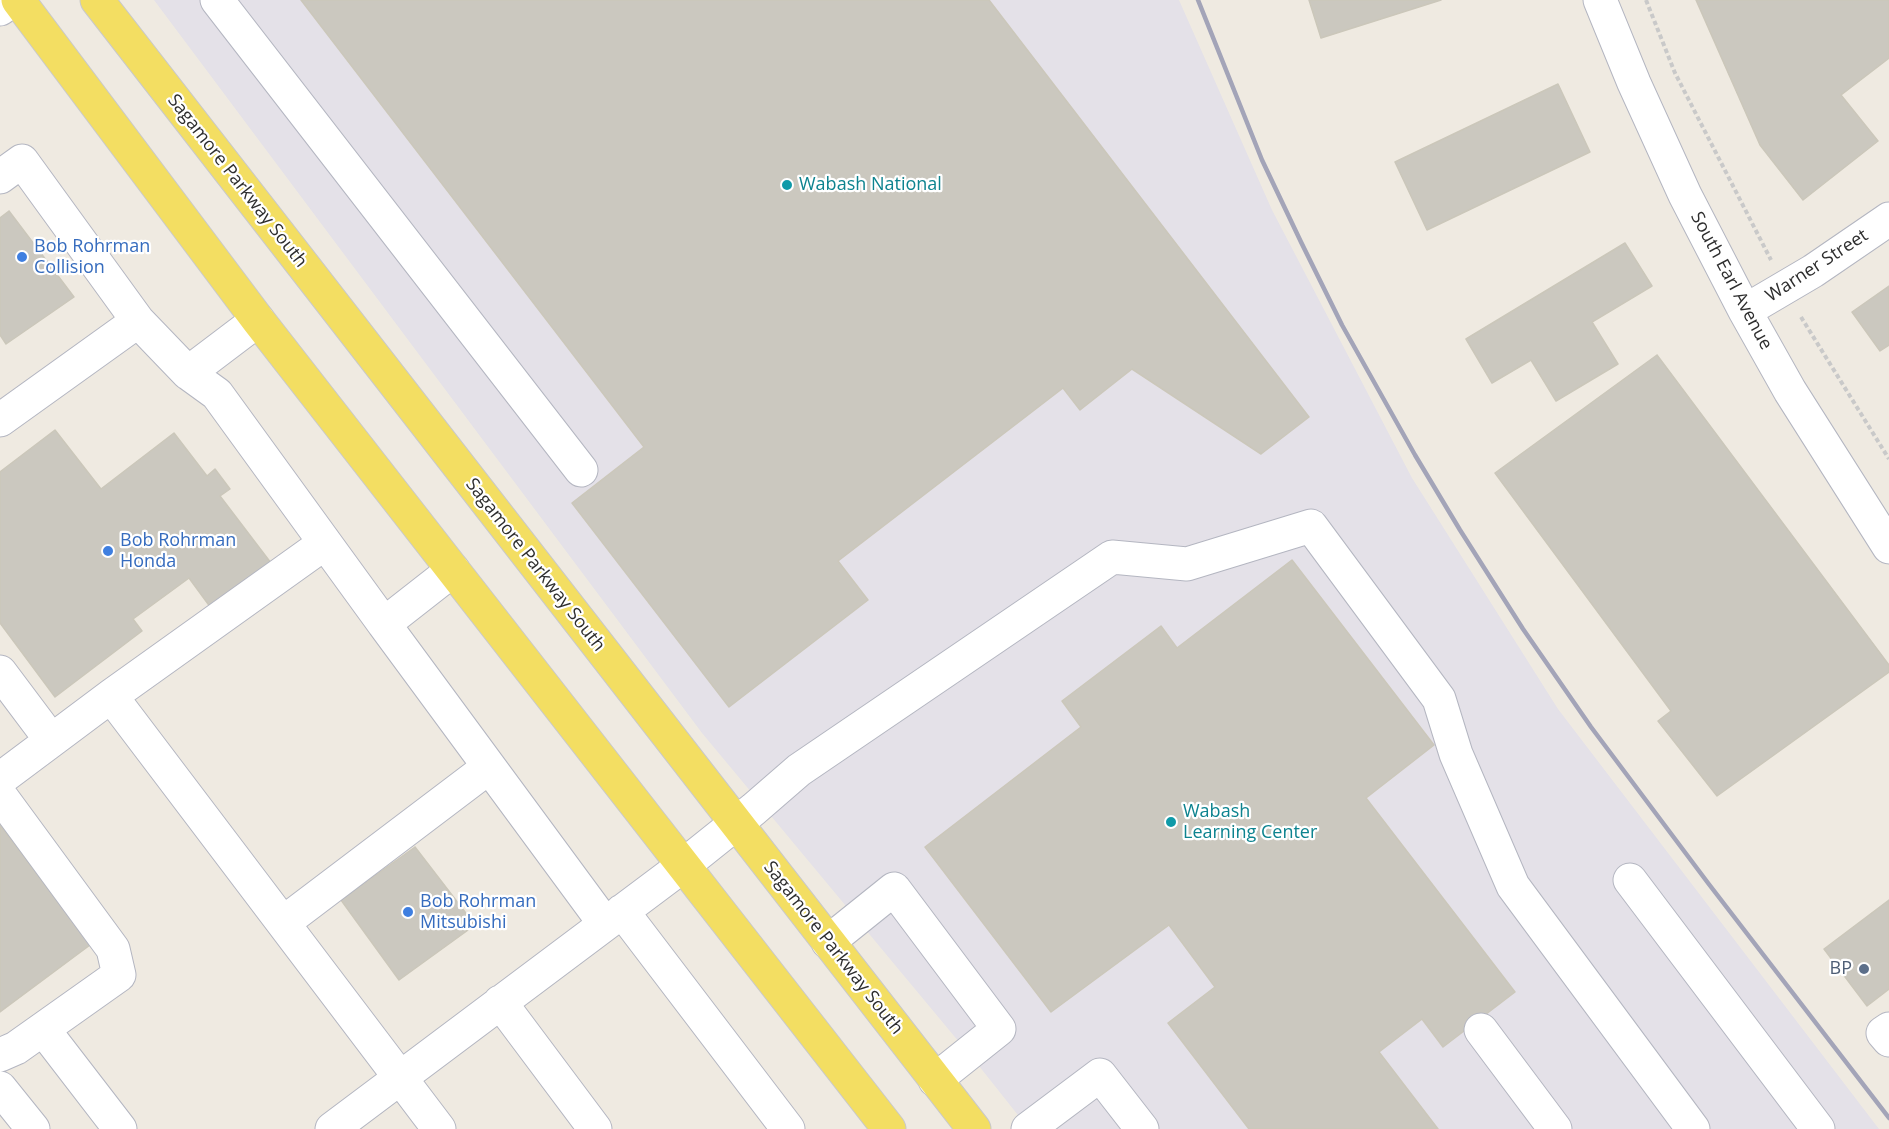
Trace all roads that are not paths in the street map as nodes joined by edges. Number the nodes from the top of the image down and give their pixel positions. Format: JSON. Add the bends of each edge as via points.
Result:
{"nodes":[{"id":1,"x":13,"y":0,"type":"edge"},
{"id":2,"x":18,"y":0,"type":"edge"},
{"id":3,"x":97,"y":0,"type":"edge"},
{"id":4,"x":217,"y":0,"type":"edge"},
{"id":5,"x":1600,"y":0,"type":"edge"},
{"id":6,"x":0,"y":9,"type":"edge"},
{"id":7,"x":0,"y":177,"type":"edge"},
{"id":8,"x":1889,"y":219,"type":"edge"},
{"id":9,"x":1745,"y":311,"type":"junction"},
{"id":10,"x":258,"y":320,"type":"junction"},
{"id":11,"x":138,"y":321,"type":"junction"},
{"id":12,"x":188,"y":373,"type":"junction"},
{"id":13,"x":0,"y":420,"type":"edge"},
{"id":14,"x":581,"y":470,"type":"dead end"},
{"id":15,"x":325,"y":543,"type":"junction"},
{"id":16,"x":1889,"y":547,"type":"edge"},
{"id":17,"x":453,"y":570,"type":"junction"},
{"id":18,"x":384,"y":624,"type":"junction"},
{"id":19,"x":0,"y":672,"type":"edge"},
{"id":20,"x":111,"y":696,"type":"junction"},
{"id":21,"x":51,"y":740,"type":"junction"},
{"id":22,"x":489,"y":767,"type":"junction"},
{"id":23,"x":0,"y":778,"type":"edge"},
{"id":24,"x":0,"y":795,"type":"edge"},
{"id":25,"x":736,"y":823,"type":"junction"},
{"id":26,"x":684,"y":865,"type":"junction"},
{"id":27,"x":1630,"y":880,"type":"dead end"},
{"id":28,"x":614,"y":917,"type":"junction"},
{"id":29,"x":283,"y":923,"type":"junction"},
{"id":30,"x":828,"y":942,"type":"junction"},
{"id":31,"x":500,"y":1002,"type":"junction"},
{"id":32,"x":43,"y":1029,"type":"junction"},
{"id":33,"x":1889,"y":1029,"type":"edge"},
{"id":34,"x":1481,"y":1030,"type":"dead end"},
{"id":35,"x":1889,"y":1040,"type":"edge"},
{"id":36,"x":0,"y":1055,"type":"edge"},
{"id":37,"x":400,"y":1078,"type":"junction"},
{"id":38,"x":935,"y":1080,"type":"junction"},
{"id":39,"x":0,"y":1088,"type":"edge"},
{"id":40,"x":1685,"y":1126,"type":"edge"},
{"id":41,"x":33,"y":1129,"type":"edge"},
{"id":42,"x":120,"y":1129,"type":"edge"},
{"id":43,"x":332,"y":1129,"type":"edge"},
{"id":44,"x":439,"y":1129,"type":"edge"},
{"id":45,"x":595,"y":1129,"type":"edge"},
{"id":46,"x":788,"y":1129,"type":"edge"},
{"id":47,"x":889,"y":1129,"type":"edge"},
{"id":48,"x":974,"y":1129,"type":"edge"},
{"id":49,"x":1028,"y":1129,"type":"edge"},
{"id":50,"x":1142,"y":1129,"type":"edge"},
{"id":51,"x":1555,"y":1129,"type":"edge"},
{"id":52,"x":1818,"y":1129,"type":"edge"}],
"edges":[{"from":1,"to":6,"type":"street"},
{"from":2,"to":10,"type":"main road"},
{"from":3,"to":25,"type":"main road","name":"Sagamore Parkway South"},
{"from":4,"to":14,"type":"street"},
{"from":5,"to":9,"type":"street","name":"South Earl Avenue","via":[[1680,184]]},
{"from":7,"to":11,"type":"street","via":[[22,161]]},
{"from":8,"to":9,"type":"street","name":"Warner Street"},
{"from":9,"to":16,"type":"street","name":"South Earl Avenue","via":[[1790,391]]},
{"from":10,"to":12,"type":"street"},
{"from":10,"to":17,"type":"main road"},
{"from":11,"to":12,"type":"street"},
{"from":11,"to":13,"type":"street"},
{"from":12,"to":15,"type":"street","via":[[216,394]]},
{"from":15,"to":18,"type":"street"},
{"from":15,"to":20,"type":"street"},
{"from":17,"to":18,"type":"street"},
{"from":17,"to":26,"type":"main road"},
{"from":18,"to":22,"type":"street"},
{"from":19,"to":21,"type":"street"},
{"from":20,"to":21,"type":"street"},
{"from":20,"to":29,"type":"street"},
{"from":21,"to":23,"type":"street"},
{"from":22,"to":28,"type":"street"},
{"from":22,"to":29,"type":"street"},
{"from":24,"to":32,"type":"street","via":[[113,949],[119,975]]},
{"from":25,"to":26,"type":"street"},
{"from":25,"to":30,"type":"main road","name":"Sagamore Parkway South"},
{"from":25,"to":40,"type":"street","via":[[799,770],[1112,557],[1187,564],[1311,526],[1439,699],[1456,753],[1513,886]]},
{"from":26,"to":28,"type":"street"},
{"from":26,"to":47,"type":"main road"},
{"from":27,"to":52,"type":"street"},
{"from":28,"to":31,"type":"street"},
{"from":28,"to":46,"type":"street"},
{"from":29,"to":37,"type":"street"},
{"from":30,"to":38,"type":"main road","name":"Sagamore Parkway South"},
{"from":30,"to":38,"type":"street","via":[[894,889],[999,1029]]},
{"from":31,"to":37,"type":"street"},
{"from":31,"to":45,"type":"street"},
{"from":32,"to":36,"type":"street"},
{"from":32,"to":42,"type":"street"},
{"from":33,"to":35,"type":"street","via":[[1883,1033]]},
{"from":34,"to":51,"type":"street"},
{"from":37,"to":43,"type":"street"},
{"from":37,"to":44,"type":"street"},
{"from":38,"to":48,"type":"main road","name":"Sagamore Parkway South"},
{"from":39,"to":41,"type":"street"},
{"from":49,"to":50,"type":"street","via":[[1100,1075]]}]}
